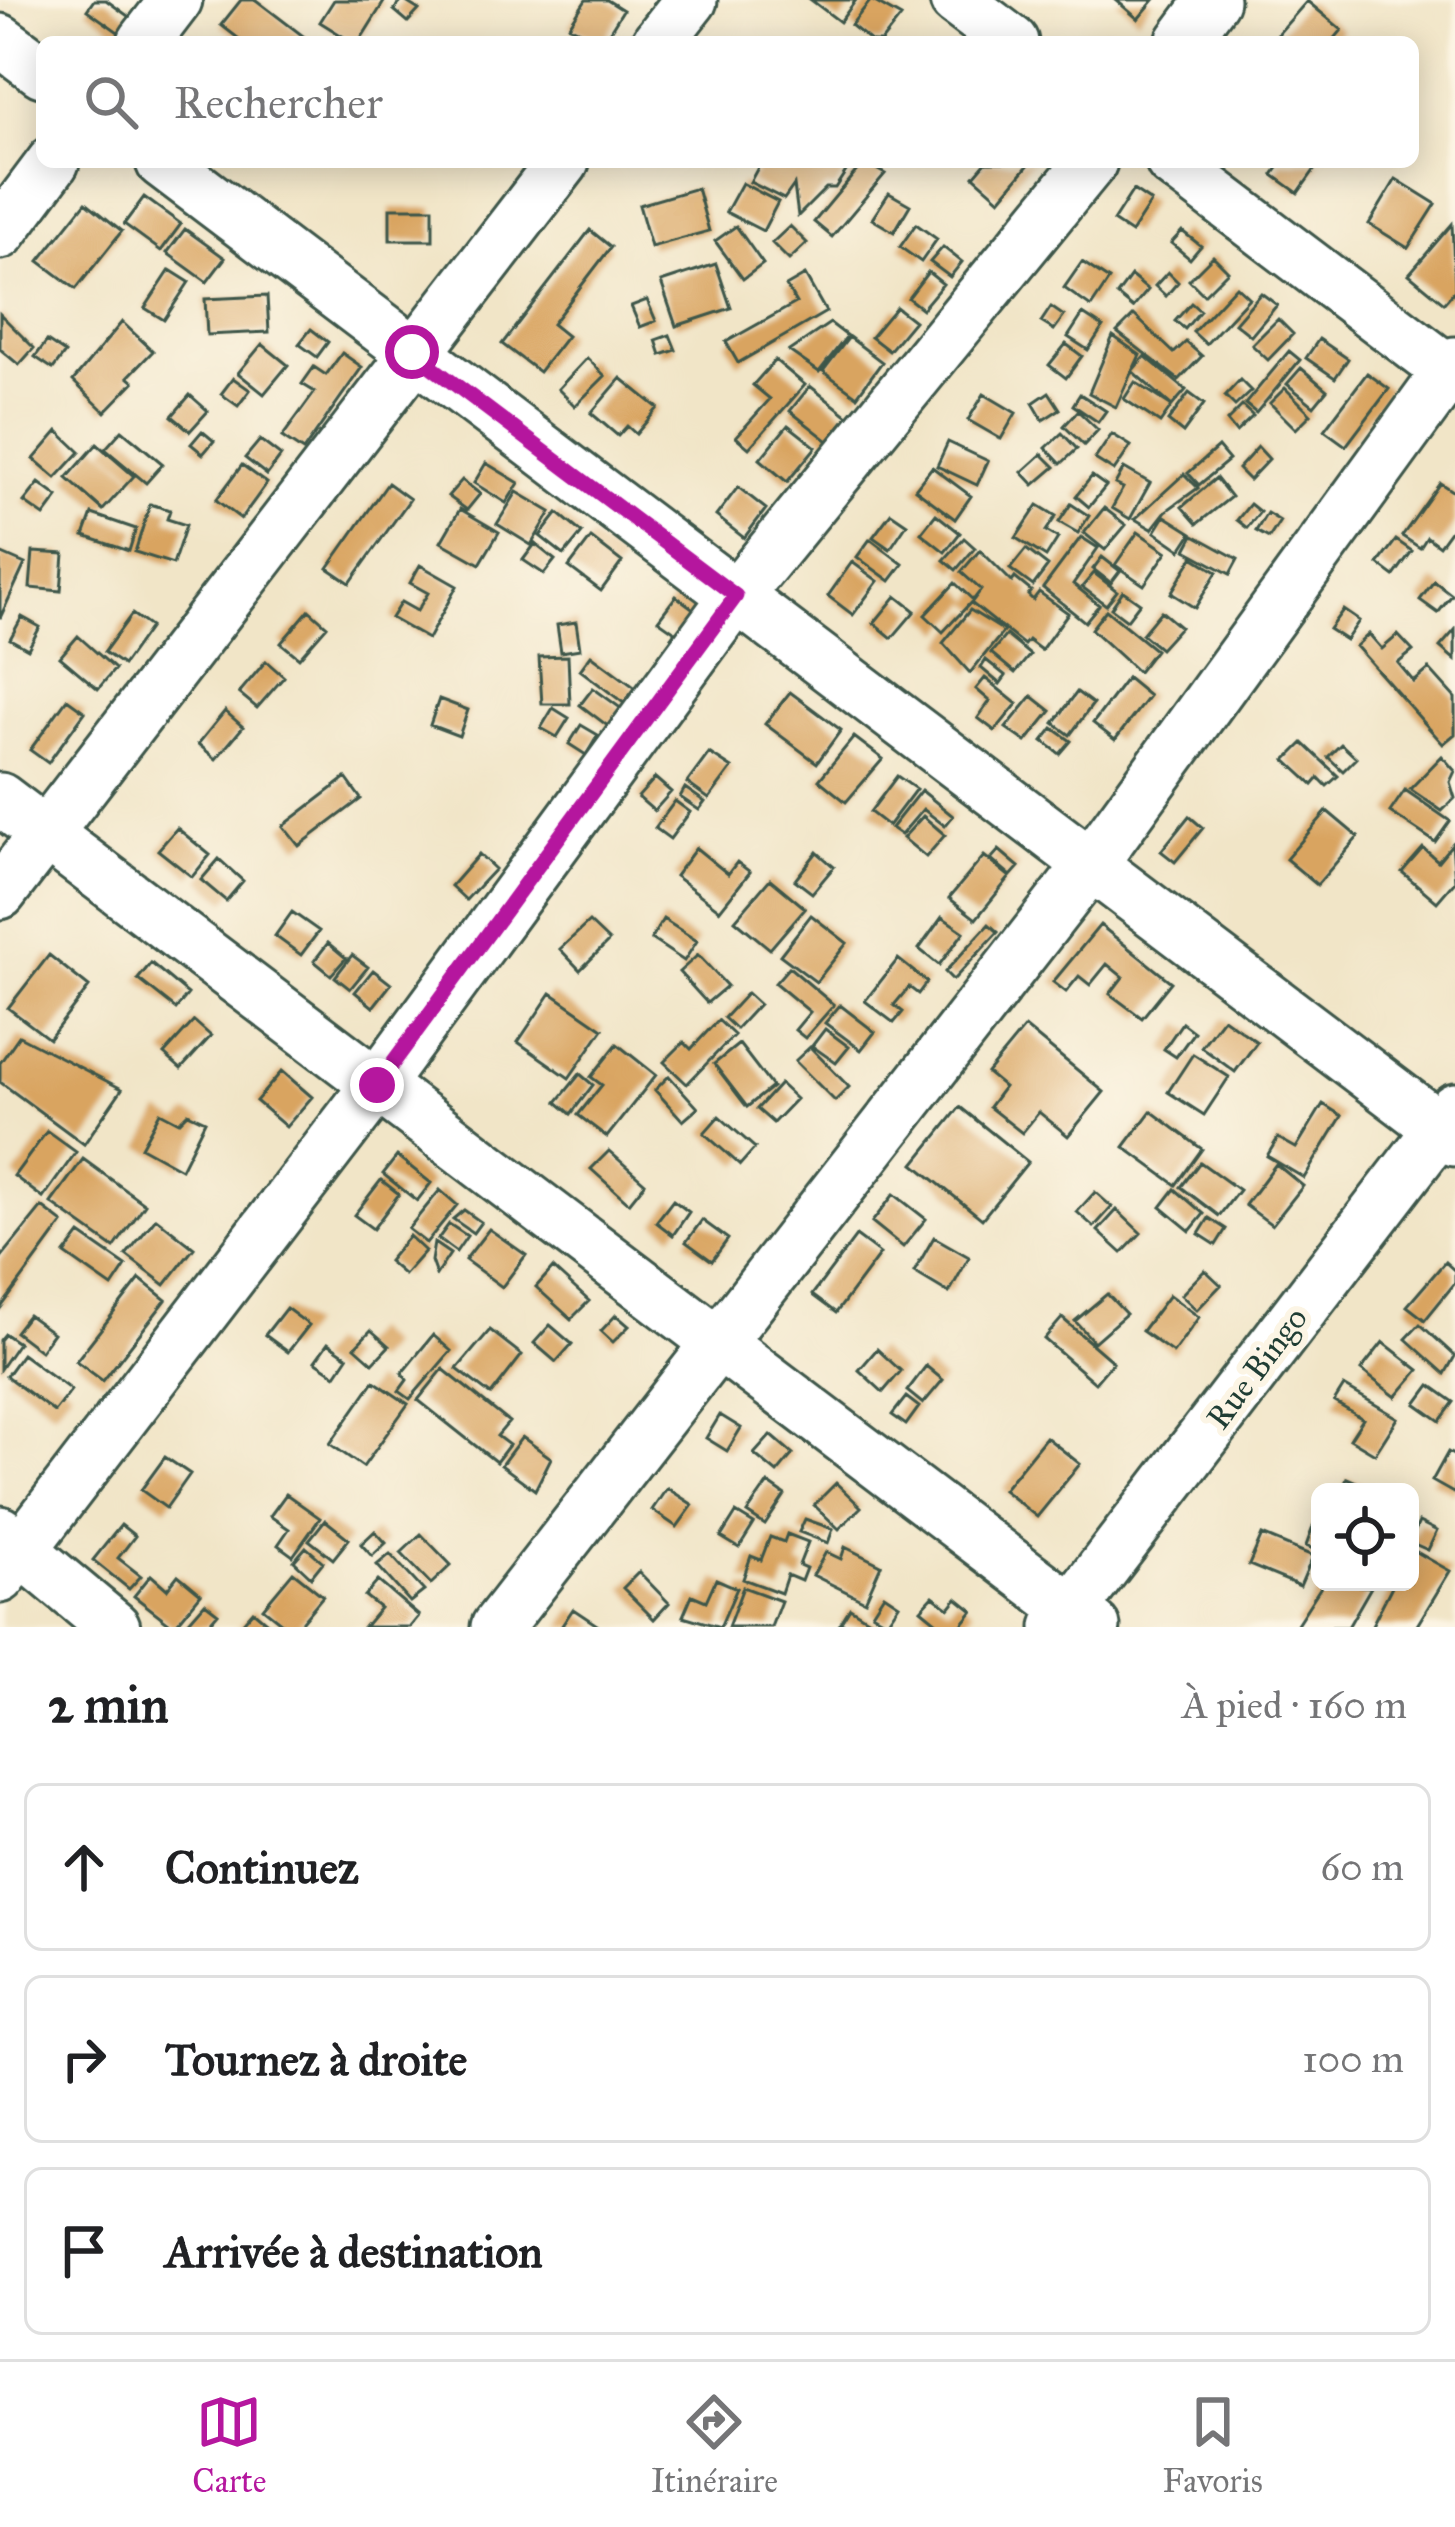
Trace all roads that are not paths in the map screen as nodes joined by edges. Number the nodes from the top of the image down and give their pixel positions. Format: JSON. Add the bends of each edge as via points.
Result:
{"nodes":[{"id":1,"x":176,"y":0,"type":"edge"},
{"id":2,"x":691,"y":0,"type":"edge"},
{"id":3,"x":956,"y":0,"type":"edge"},
{"id":4,"x":1214,"y":0,"type":"edge"},
{"id":5,"x":149,"y":36,"type":"edge"},
{"id":6,"x":663,"y":36,"type":"edge"},
{"id":7,"x":1004,"y":36,"type":"edge"},
{"id":8,"x":1187,"y":36,"type":"edge"},
{"id":9,"x":0,"y":40,"type":"edge"},
{"id":10,"x":36,"y":67,"type":"edge"},
{"id":11,"x":49,"y":168,"type":"edge"},
{"id":12,"x":170,"y":168,"type":"edge"},
{"id":13,"x":558,"y":168,"type":"edge"},
{"id":14,"x":1086,"y":168,"type":"edge"},
{"id":15,"x":1180,"y":168,"type":"edge"},
{"id":16,"x":0,"y":233,"type":"edge"},
{"id":17,"x":412,"y":352,"type":"junction"},
{"id":18,"x":1453,"y":370,"type":"edge"},
{"id":19,"x":736,"y":596,"type":"junction"},
{"id":20,"x":0,"y":799,"type":"edge"},
{"id":21,"x":46,"y":834,"type":"junction"},
{"id":22,"x":1090,"y":864,"type":"junction"},
{"id":23,"x":0,"y":893,"type":"edge"},
{"id":24,"x":377,"y":1085,"type":"junction"},
{"id":25,"x":1450,"y":1126,"type":"edge"},
{"id":26,"x":716,"y":1341,"type":"junction"},
{"id":27,"x":7,"y":1553,"type":"edge"},
{"id":28,"x":1075,"y":1621,"type":"edge"},
{"id":29,"x":114,"y":1627,"type":"edge"},
{"id":30,"x":497,"y":1627,"type":"edge"}],
"edges":[{"from":1,"to":5,"type":"street"},
{"from":2,"to":6,"type":"street"},
{"from":3,"to":7,"type":"street"},
{"from":4,"to":8,"type":"street"},
{"from":9,"to":10,"type":"street"},
{"from":11,"to":16,"type":"street"},
{"from":12,"to":17,"type":"street"},
{"from":13,"to":17,"type":"street"},
{"from":14,"to":19,"type":"street"},
{"from":15,"to":18,"type":"street"},
{"from":17,"to":19,"type":"street"},
{"from":17,"to":21,"type":"street"},
{"from":18,"to":22,"type":"street"},
{"from":19,"to":22,"type":"street"},
{"from":19,"to":24,"type":"street"},
{"from":20,"to":21,"type":"street"},
{"from":21,"to":23,"type":"street"},
{"from":21,"to":24,"type":"street"},
{"from":22,"to":25,"type":"street"},
{"from":22,"to":26,"type":"street"},
{"from":24,"to":26,"type":"street"},
{"from":24,"to":27,"type":"street"},
{"from":25,"to":28,"type":"street","name":"Rue Bingo"},
{"from":26,"to":28,"type":"street"},
{"from":26,"to":30,"type":"street"},
{"from":27,"to":29,"type":"street"}]}
